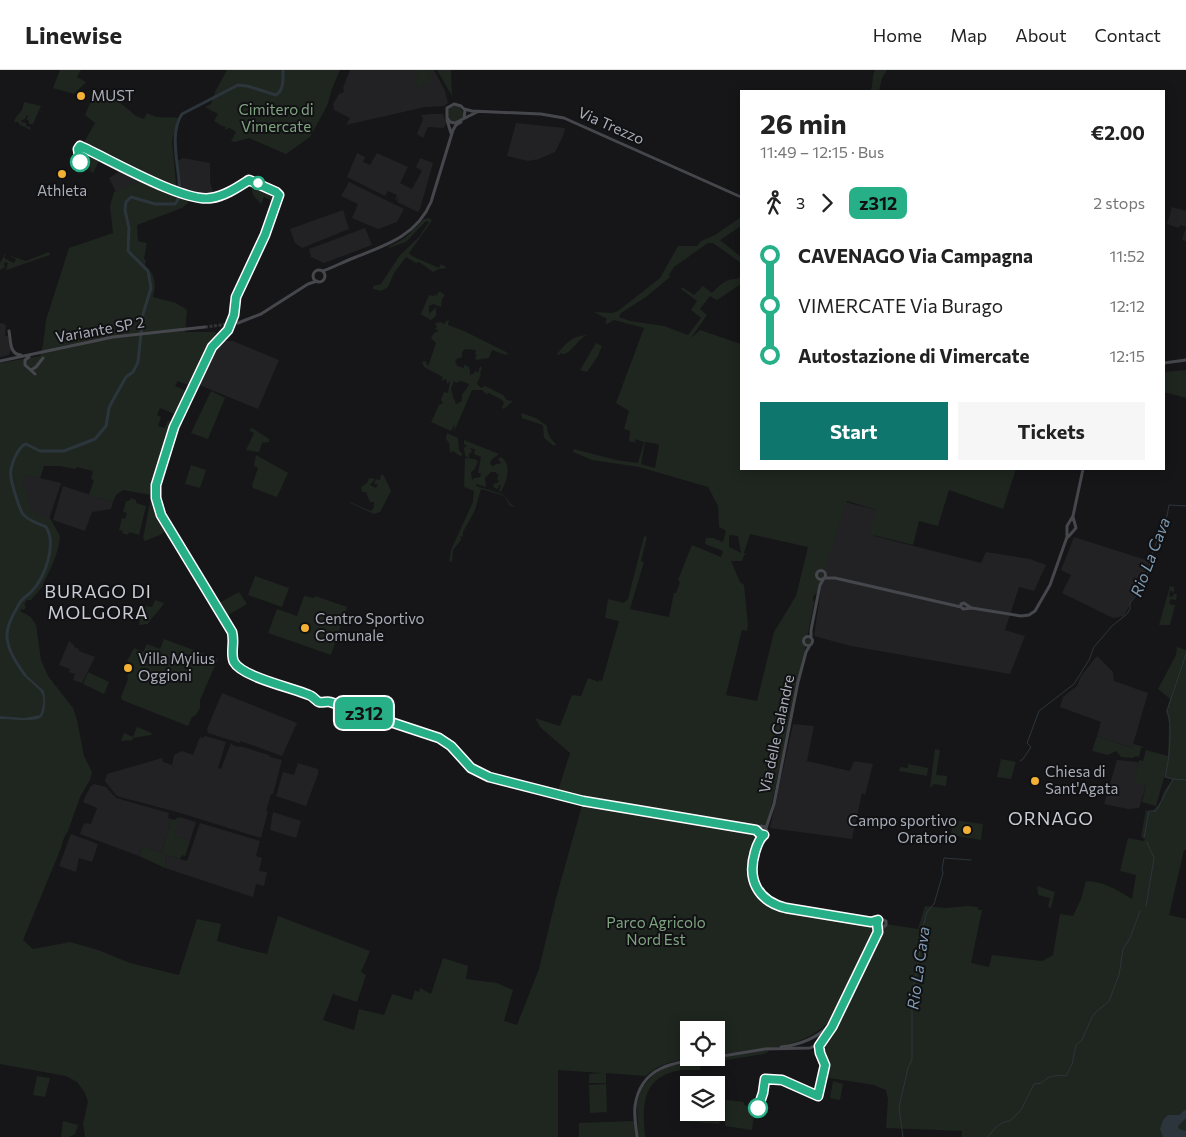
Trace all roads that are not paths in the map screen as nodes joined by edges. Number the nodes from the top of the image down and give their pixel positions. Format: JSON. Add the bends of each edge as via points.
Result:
{"nodes":[{"id":1,"x":464,"y":109,"type":"junction"},
{"id":2,"x":480,"y":111,"type":"junction"},
{"id":3,"x":446,"y":118,"type":"junction"},
{"id":4,"x":464,"y":118,"type":"junction"},
{"id":5,"x":461,"y":122,"type":"junction"},
{"id":6,"x":450,"y":139,"type":"junction"},
{"id":7,"x":740,"y":197,"type":"edge"},
{"id":8,"x":337,"y":265,"type":"junction"},
{"id":9,"x":323,"y":271,"type":"junction"},
{"id":10,"x":326,"y":275,"type":"junction"},
{"id":11,"x":313,"y":278,"type":"junction"},
{"id":12,"x":317,"y":282,"type":"junction"},
{"id":13,"x":308,"y":284,"type":"junction"},
{"id":14,"x":238,"y":323,"type":"tunnel mouth"},
{"id":15,"x":206,"y":327,"type":"tunnel mouth"},
{"id":16,"x":9,"y":331,"type":"dead end"},
{"id":17,"x":40,"y":353,"type":"junction"},
{"id":18,"x":43,"y":358,"type":"dead end"},
{"id":19,"x":1186,"y":360,"type":"edge"},
{"id":20,"x":0,"y":361,"type":"edge"},
{"id":21,"x":1165,"y":363,"type":"edge"},
{"id":22,"x":30,"y":370,"type":"junction"},
{"id":23,"x":35,"y":374,"type":"dead end"},
{"id":24,"x":1083,"y":470,"type":"edge"},
{"id":25,"x":1073,"y":516,"type":"junction"},
{"id":26,"x":1069,"y":524,"type":"junction"},
{"id":27,"x":1074,"y":524,"type":"junction"},
{"id":28,"x":1067,"y":529,"type":"junction"},
{"id":29,"x":1073,"y":532,"type":"junction"},
{"id":30,"x":1068,"y":537,"type":"junction"},
{"id":31,"x":825,"y":573,"type":"junction"},
{"id":32,"x":818,"y":578,"type":"junction"},
{"id":33,"x":824,"y":578,"type":"junction"},
{"id":34,"x":835,"y":578,"type":"junction"},
{"id":35,"x":820,"y":585,"type":"junction"},
{"id":36,"x":811,"y":630,"type":"junction"},
{"id":37,"x":806,"y":637,"type":"junction"},
{"id":38,"x":811,"y":638,"type":"junction"},
{"id":39,"x":805,"y":644,"type":"junction"},
{"id":40,"x":810,"y":645,"type":"junction"},
{"id":41,"x":806,"y":652,"type":"junction"},
{"id":42,"x":764,"y":827,"type":"junction"},
{"id":43,"x":759,"y":833,"type":"junction"},
{"id":44,"x":764,"y":835,"type":"junction"},
{"id":45,"x":759,"y":840,"type":"junction"},
{"id":46,"x":878,"y":920,"type":"junction"},
{"id":47,"x":871,"y":922,"type":"junction"},
{"id":48,"x":877,"y":926,"type":"junction"},
{"id":49,"x":882,"y":928,"type":"junction"},
{"id":50,"x":878,"y":932,"type":"junction"},
{"id":51,"x":836,"y":1017,"type":"junction"},
{"id":52,"x":817,"y":1034,"type":"junction"},
{"id":53,"x":810,"y":1038,"type":"junction"},
{"id":54,"x":822,"y":1042,"type":"junction"},
{"id":55,"x":810,"y":1048,"type":"junction"},
{"id":56,"x":764,"y":1049,"type":"junction"},
{"id":57,"x":725,"y":1056,"type":"edge"},
{"id":58,"x":680,"y":1062,"type":"edge"},
{"id":59,"x":637,"y":1137,"type":"edge"}],
"edges":[{"from":1,"to":2,"type":"main road","name":"Via Trezzo"},
{"from":1,"to":3,"type":"main road","via":[[459,104],[451,105],[446,110]]},
{"from":1,"to":4,"type":"main road"},
{"from":2,"to":4,"type":"main road","name":"Via Trezzo"},
{"from":2,"to":7,"type":"main road","name":"Via Trezzo","via":[[566,118]]},
{"from":3,"to":5,"type":"main road","via":[[453,123]]},
{"from":3,"to":6,"type":"main road"},
{"from":4,"to":5,"type":"main road"},
{"from":5,"to":6,"type":"main road","via":[[454,127]]},
{"from":6,"to":8,"type":"main road","via":[[424,216],[410,232]]},
{"from":8,"to":9,"type":"main road"},
{"from":8,"to":10,"type":"main road"},
{"from":9,"to":10,"type":"main road"},
{"from":9,"to":11,"type":"main road","via":[[315,271]]},
{"from":10,"to":12,"type":"main road","via":[[323,281]]},
{"from":11,"to":12,"type":"main road"},
{"from":11,"to":13,"type":"main road"},
{"from":12,"to":13,"type":"main road"},
{"from":13,"to":14,"type":"main road","via":[[261,314]]},
{"from":15,"to":17,"type":"main road","name":"Variante SP 2","via":[[136,334]]},
{"from":16,"to":17,"type":"main road","via":[[15,353]]},
{"from":17,"to":20,"type":"main road","name":"Variante SP 2"},
{"from":17,"to":22,"type":"main road","via":[[25,360]]},
{"from":18,"to":22,"type":"main road"},
{"from":19,"to":21,"type":"main road"},
{"from":22,"to":23,"type":"main road"},
{"from":24,"to":25,"type":"main road"},
{"from":25,"to":26,"type":"main road"},
{"from":25,"to":27,"type":"main road"},
{"from":26,"to":27,"type":"main road"},
{"from":26,"to":28,"type":"main road"},
{"from":27,"to":29,"type":"main road","via":[[1076,529]]},
{"from":28,"to":29,"type":"main road"},
{"from":28,"to":30,"type":"main road"},
{"from":29,"to":30,"type":"main road"},
{"from":30,"to":34,"type":"main road","via":[[1039,606],[1032,614],[1021,616],[963,609],[961,605]]},
{"from":31,"to":32,"type":"main road","via":[[818,571]]},
{"from":31,"to":33,"type":"main road"},
{"from":31,"to":34,"type":"main road"},
{"from":32,"to":33,"type":"main road"},
{"from":32,"to":35,"type":"main road","name":"Via delle Calandre"},
{"from":33,"to":34,"type":"main road"},
{"from":33,"to":35,"type":"main road","name":"Via delle Calandre"},
{"from":35,"to":36,"type":"main road","name":"Via delle Calandre"},
{"from":36,"to":37,"type":"main road","name":"Via delle Calandre"},
{"from":36,"to":38,"type":"main road","name":"Via delle Calandre"},
{"from":37,"to":38,"type":"main road"},
{"from":37,"to":39,"type":"main road","name":"Via delle Calandre"},
{"from":38,"to":40,"type":"main road","name":"Via delle Calandre"},
{"from":39,"to":40,"type":"main road"},
{"from":39,"to":41,"type":"main road","name":"Via delle Calandre"},
{"from":40,"to":41,"type":"main road","name":"Via delle Calandre"},
{"from":41,"to":42,"type":"main road","name":"Via delle Calandre","via":[[772,809]]},
{"from":42,"to":43,"type":"main road","via":[[759,828]]},
{"from":42,"to":44,"type":"main road","via":[[767,832]]},
{"from":43,"to":44,"type":"main road"},
{"from":43,"to":45,"type":"main road"},
{"from":44,"to":45,"type":"main road"},
{"from":45,"to":47,"type":"main road","via":[[752,874],[756,887],[766,899],[783,907]]},
{"from":46,"to":47,"type":"main road"},
{"from":46,"to":48,"type":"main road"},
{"from":46,"to":49,"type":"main road","via":[[886,922]]},
{"from":47,"to":48,"type":"main road"},
{"from":48,"to":49,"type":"main road"},
{"from":48,"to":50,"type":"main road"},
{"from":49,"to":50,"type":"main road"},
{"from":50,"to":51,"type":"main road"},
{"from":51,"to":52,"type":"main road","via":[[828,1028]]},
{"from":51,"to":54,"type":"main road"},
{"from":52,"to":53,"type":"main road"},
{"from":52,"to":54,"type":"main road","via":[[823,1036]]},
{"from":53,"to":55,"type":"main road"},
{"from":53,"to":56,"type":"main road","via":[[795,1045]]},
{"from":54,"to":55,"type":"main road"},
{"from":55,"to":56,"type":"main road"},
{"from":56,"to":57,"type":"main road"},
{"from":58,"to":59,"type":"main road","via":[[664,1066],[640,1089],[635,1113]]}]}
